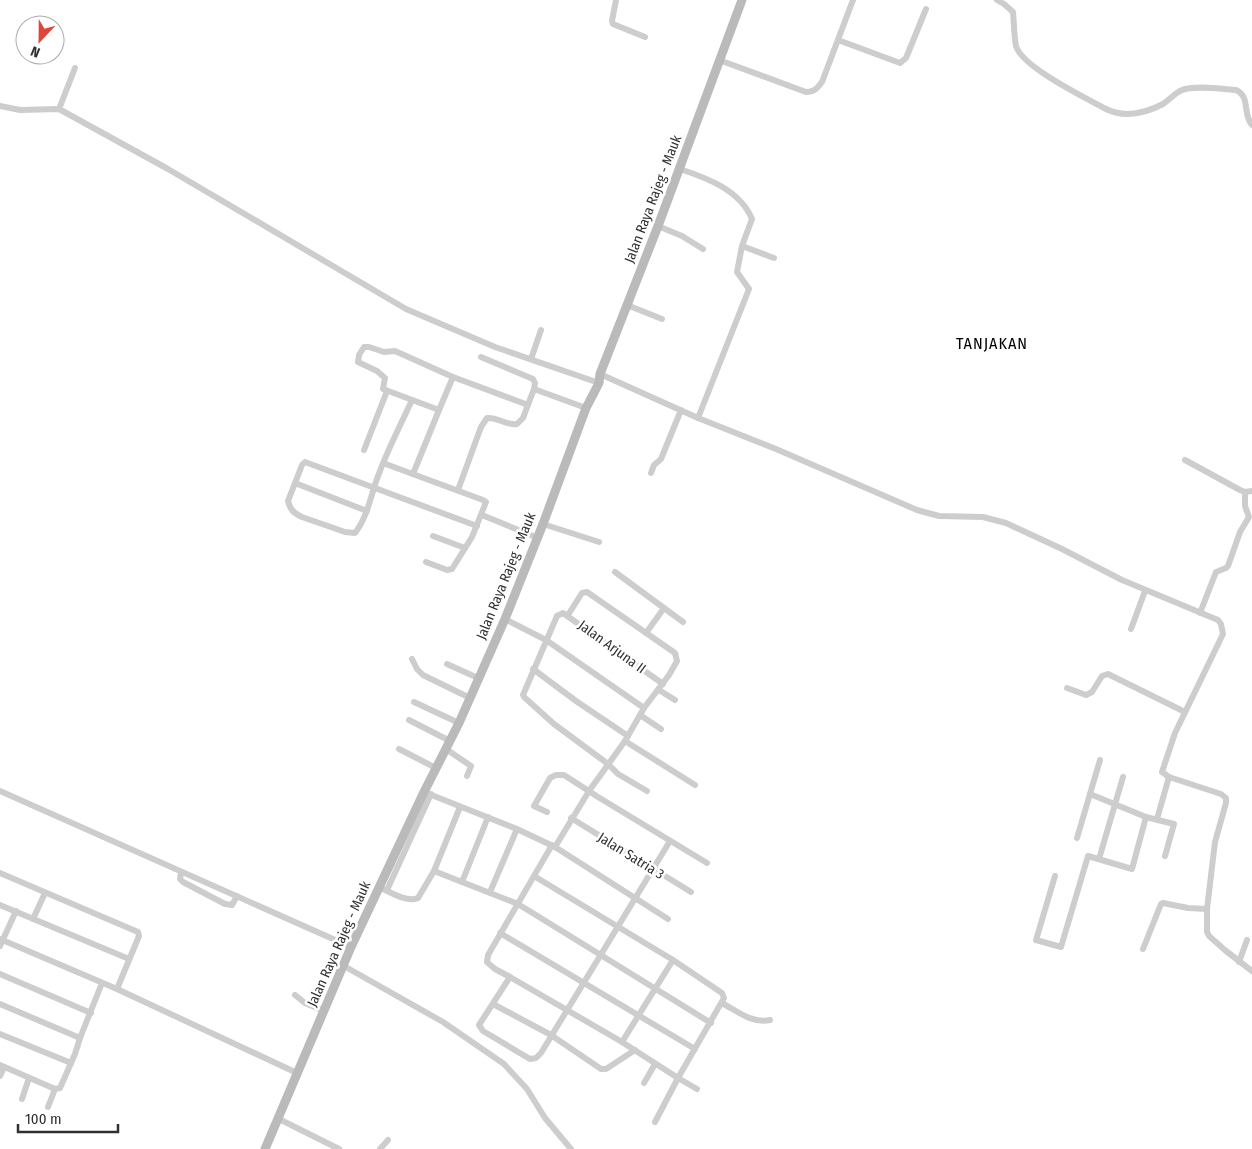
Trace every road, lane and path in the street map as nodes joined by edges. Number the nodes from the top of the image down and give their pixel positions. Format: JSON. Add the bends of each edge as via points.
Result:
{"nodes":[{"id":1,"x":616,"y":0,"type":"edge"},
{"id":2,"x":742,"y":0,"type":"edge"},
{"id":3,"x":853,"y":0,"type":"edge"},
{"id":4,"x":997,"y":0,"type":"edge"},
{"id":5,"x":926,"y":10,"type":"dead end"},
{"id":6,"x":645,"y":38,"type":"dead end"},
{"id":7,"x":838,"y":40,"type":"junction"},
{"id":8,"x":719,"y":60,"type":"junction"},
{"id":9,"x":75,"y":68,"type":"dead end"},
{"id":10,"x":0,"y":106,"type":"edge"},
{"id":11,"x":59,"y":110,"type":"junction"},
{"id":12,"x":1252,"y":125,"type":"edge"},
{"id":13,"x":680,"y":169,"type":"junction"},
{"id":14,"x":658,"y":226,"type":"junction"},
{"id":15,"x":742,"y":246,"type":"junction"},
{"id":16,"x":702,"y":249,"type":"dead end"},
{"id":17,"x":774,"y":258,"type":"dead end"},
{"id":18,"x":627,"y":305,"type":"junction"},
{"id":19,"x":662,"y":319,"type":"dead end"},
{"id":20,"x":541,"y":330,"type":"dead end"},
{"id":21,"x":481,"y":357,"type":"dead end"},
{"id":22,"x":531,"y":359,"type":"junction"},
{"id":23,"x":453,"y":377,"type":"junction"},
{"id":24,"x":599,"y":379,"type":"junction"},
{"id":25,"x":534,"y":388,"type":"junction"},
{"id":26,"x":387,"y":391,"type":"junction"},
{"id":27,"x":412,"y":400,"type":"junction"},
{"id":28,"x":528,"y":405,"type":"junction"},
{"id":29,"x":586,"y":408,"type":"junction"},
{"id":30,"x":439,"y":410,"type":"junction"},
{"id":31,"x":681,"y":410,"type":"junction"},
{"id":32,"x":698,"y":418,"type":"junction"},
{"id":33,"x":364,"y":450,"type":"dead end"},
{"id":34,"x":1185,"y":460,"type":"dead end"},
{"id":35,"x":383,"y":463,"type":"junction"},
{"id":36,"x":651,"y":473,"type":"dead end"},
{"id":37,"x":413,"y":474,"type":"junction"},
{"id":38,"x":294,"y":483,"type":"junction"},
{"id":39,"x":374,"y":488,"type":"junction"},
{"id":40,"x":458,"y":490,"type":"junction"},
{"id":41,"x":1249,"y":491,"type":"edge"},
{"id":42,"x":367,"y":511,"type":"junction"},
{"id":43,"x":482,"y":515,"type":"junction"},
{"id":44,"x":543,"y":524,"type":"junction"},
{"id":45,"x":477,"y":526,"type":"junction"},
{"id":46,"x":433,"y":536,"type":"dead end"},
{"id":47,"x":538,"y":538,"type":"junction"},
{"id":48,"x":598,"y":542,"type":"dead end"},
{"id":49,"x":465,"y":548,"type":"junction"},
{"id":50,"x":426,"y":562,"type":"dead end"},
{"id":51,"x":616,"y":572,"type":"dead end"},
{"id":52,"x":1145,"y":591,"type":"junction"},
{"id":53,"x":664,"y":608,"type":"junction"},
{"id":54,"x":1200,"y":613,"type":"junction"},
{"id":55,"x":568,"y":615,"type":"junction"},
{"id":56,"x":505,"y":619,"type":"junction"},
{"id":57,"x":683,"y":622,"type":"dead end"},
{"id":58,"x":1131,"y":629,"type":"dead end"},
{"id":59,"x":646,"y":633,"type":"junction"},
{"id":60,"x":546,"y":640,"type":"junction"},
{"id":61,"x":412,"y":659,"type":"dead end"},
{"id":62,"x":447,"y":664,"type":"dead end"},
{"id":63,"x":533,"y":669,"type":"junction"},
{"id":64,"x":478,"y":678,"type":"junction"},
{"id":65,"x":663,"y":684,"type":"junction"},
{"id":66,"x":1067,"y":688,"type":"dead end"},
{"id":67,"x":659,"y":690,"type":"junction"},
{"id":68,"x":470,"y":698,"type":"junction"},
{"id":69,"x":675,"y":700,"type":"dead end"},
{"id":70,"x":414,"y":702,"type":"dead end"},
{"id":71,"x":644,"y":708,"type":"junction"},
{"id":72,"x":1185,"y":712,"type":"junction"},
{"id":73,"x":640,"y":715,"type":"junction"},
{"id":74,"x":409,"y":720,"type":"dead end"},
{"id":75,"x":459,"y":723,"type":"junction"},
{"id":76,"x":661,"y":729,"type":"dead end"},
{"id":77,"x":627,"y":738,"type":"junction"},
{"id":78,"x":448,"y":745,"type":"junction"},
{"id":79,"x":399,"y":749,"type":"dead end"},
{"id":80,"x":1100,"y":760,"type":"dead end"},
{"id":81,"x":608,"y":764,"type":"junction"},
{"id":82,"x":436,"y":768,"type":"junction"},
{"id":83,"x":467,"y":776,"type":"dead end"},
{"id":84,"x":1123,"y":777,"type":"dead end"},
{"id":85,"x":1169,"y":777,"type":"junction"},
{"id":86,"x":695,"y":785,"type":"dead end"},
{"id":87,"x":0,"y":791,"type":"edge"},
{"id":88,"x":588,"y":791,"type":"junction"},
{"id":89,"x":647,"y":791,"type":"dead end"},
{"id":90,"x":428,"y":793,"type":"junction"},
{"id":91,"x":1090,"y":794,"type":"junction"},
{"id":92,"x":1115,"y":804,"type":"junction"},
{"id":93,"x":460,"y":807,"type":"junction"},
{"id":94,"x":547,"y":812,"type":"dead end"},
{"id":95,"x":1146,"y":817,"type":"junction"},
{"id":96,"x":488,"y":818,"type":"junction"},
{"id":97,"x":571,"y":818,"type":"junction"},
{"id":98,"x":1157,"y":819,"type":"junction"},
{"id":99,"x":517,"y":829,"type":"junction"},
{"id":100,"x":1076,"y":838,"type":"dead end"},
{"id":101,"x":670,"y":841,"type":"junction"},
{"id":102,"x":553,"y":846,"type":"junction"},
{"id":103,"x":1165,"y":856,"type":"dead end"},
{"id":104,"x":1099,"y":859,"type":"junction"},
{"id":105,"x":708,"y":863,"type":"dead end"},
{"id":106,"x":652,"y":869,"type":"junction"},
{"id":107,"x":434,"y":871,"type":"junction"},
{"id":108,"x":181,"y":872,"type":"junction"},
{"id":109,"x":0,"y":873,"type":"edge"},
{"id":110,"x":534,"y":876,"type":"junction"},
{"id":111,"x":1055,"y":876,"type":"dead end"},
{"id":112,"x":462,"y":882,"type":"junction"},
{"id":113,"x":383,"y":888,"type":"junction"},
{"id":114,"x":490,"y":892,"type":"junction"},
{"id":115,"x":691,"y":892,"type":"dead end"},
{"id":116,"x":45,"y":893,"type":"junction"},
{"id":117,"x":237,"y":896,"type":"junction"},
{"id":118,"x":635,"y":898,"type":"junction"},
{"id":119,"x":518,"y":904,"type":"junction"},
{"id":120,"x":0,"y":905,"type":"edge"},
{"id":121,"x":1207,"y":909,"type":"junction"},
{"id":122,"x":16,"y":911,"type":"junction"},
{"id":123,"x":34,"y":919,"type":"junction"},
{"id":124,"x":668,"y":919,"type":"dead end"},
{"id":125,"x":618,"y":928,"type":"junction"},
{"id":126,"x":500,"y":933,"type":"junction"},
{"id":127,"x":1247,"y":940,"type":"dead end"},
{"id":128,"x":1,"y":942,"type":"edge"},
{"id":129,"x":352,"y":948,"type":"junction"},
{"id":130,"x":1143,"y":949,"type":"dead end"},
{"id":131,"x":600,"y":955,"type":"junction"},
{"id":132,"x":130,"y":959,"type":"junction"},
{"id":133,"x":673,"y":960,"type":"junction"},
{"id":134,"x":1239,"y":962,"type":"junction"},
{"id":135,"x":344,"y":966,"type":"junction"},
{"id":136,"x":1252,"y":971,"type":"edge"},
{"id":137,"x":0,"y":974,"type":"edge"},
{"id":138,"x":510,"y":977,"type":"junction"},
{"id":139,"x":102,"y":983,"type":"junction"},
{"id":140,"x":583,"y":983,"type":"junction"},
{"id":141,"x":116,"y":989,"type":"junction"},
{"id":142,"x":656,"y":989,"type":"junction"},
{"id":143,"x":295,"y":995,"type":"dead end"},
{"id":144,"x":722,"y":1003,"type":"junction"},
{"id":145,"x":0,"y":1004,"type":"edge"},
{"id":146,"x":493,"y":1004,"type":"junction"},
{"id":147,"x":567,"y":1009,"type":"junction"},
{"id":148,"x":324,"y":1011,"type":"junction"},
{"id":149,"x":90,"y":1013,"type":"junction"},
{"id":150,"x":639,"y":1016,"type":"junction"},
{"id":151,"x":770,"y":1020,"type":"dead end"},
{"id":152,"x":711,"y":1023,"type":"junction"},
{"id":153,"x":0,"y":1034,"type":"edge"},
{"id":154,"x":551,"y":1035,"type":"junction"},
{"id":155,"x":80,"y":1038,"type":"junction"},
{"id":156,"x":622,"y":1042,"type":"junction"},
{"id":157,"x":695,"y":1049,"type":"junction"},
{"id":158,"x":635,"y":1050,"type":"junction"},
{"id":159,"x":71,"y":1063,"type":"junction"},
{"id":160,"x":656,"y":1064,"type":"junction"},
{"id":161,"x":2,"y":1066,"type":"edge"},
{"id":162,"x":297,"y":1073,"type":"junction"},
{"id":163,"x":0,"y":1076,"type":"edge"},
{"id":164,"x":29,"y":1078,"type":"junction"},
{"id":165,"x":678,"y":1078,"type":"junction"},
{"id":166,"x":644,"y":1083,"type":"dead end"},
{"id":167,"x":55,"y":1088,"type":"junction"},
{"id":168,"x":697,"y":1089,"type":"dead end"},
{"id":169,"x":22,"y":1099,"type":"dead end"},
{"id":170,"x":48,"y":1107,"type":"dead end"},
{"id":171,"x":277,"y":1118,"type":"junction"},
{"id":172,"x":655,"y":1122,"type":"dead end"},
{"id":173,"x":388,"y":1140,"type":"dead end"},
{"id":174,"x":265,"y":1149,"type":"edge"},
{"id":175,"x":339,"y":1149,"type":"edge"},
{"id":176,"x":380,"y":1149,"type":"edge"},
{"id":177,"x":571,"y":1149,"type":"edge"}],
"edges":[{"from":1,"to":6,"type":"street","via":[[613,24]]},
{"from":2,"to":8,"type":"main road","name":"Jalan Raya Rajeg - Mauk"},
{"from":3,"to":7,"type":"street"},
{"from":4,"to":12,"type":"street","via":[[1013,12],[1016,47],[1023,58],[1115,114],[1143,112],[1191,88],[1236,90],[1244,97],[1246,117]]},
{"from":5,"to":7,"type":"street","via":[[906,58],[900,63]]},
{"from":7,"to":8,"type":"street","via":[[822,82],[812,92]]},
{"from":8,"to":13,"type":"main road","name":"Jalan Raya Rajeg - Mauk"},
{"from":9,"to":11,"type":"street"},
{"from":10,"to":11,"type":"street","via":[[20,110]]},
{"from":11,"to":22,"type":"street","via":[[168,169],[406,309]]},
{"from":13,"to":14,"type":"main road","name":"Jalan Raya Rajeg - Mauk"},
{"from":13,"to":15,"type":"street","via":[[714,182],[744,205],[752,219]]},
{"from":14,"to":16,"type":"street"},
{"from":14,"to":18,"type":"main road","name":"Jalan Raya Rajeg - Mauk"},
{"from":15,"to":17,"type":"street"},
{"from":15,"to":32,"type":"street","via":[[737,272],[749,289]]},
{"from":18,"to":19,"type":"street"},
{"from":18,"to":24,"type":"main road","name":"Jalan Raya Rajeg - Mauk"},
{"from":20,"to":22,"type":"street"},
{"from":21,"to":25,"type":"street","via":[[534,379]]},
{"from":22,"to":24,"type":"street"},
{"from":23,"to":26,"type":"street","via":[[395,351],[364,347],[358,361],[385,378],[383,387]]},
{"from":23,"to":28,"type":"street"},
{"from":23,"to":30,"type":"street"},
{"from":24,"to":29,"type":"main road","name":"Jalan Raya Rajeg - Mauk"},
{"from":24,"to":31,"type":"street"},
{"from":25,"to":28,"type":"street"},
{"from":25,"to":29,"type":"street"},
{"from":26,"to":27,"type":"street"},
{"from":26,"to":33,"type":"street"},
{"from":27,"to":30,"type":"street"},
{"from":27,"to":35,"type":"street"},
{"from":28,"to":40,"type":"street","via":[[517,424],[490,417],[485,419]]},
{"from":29,"to":44,"type":"main road","name":"Jalan Raya Rajeg - Mauk"},
{"from":30,"to":37,"type":"street"},
{"from":31,"to":32,"type":"street"},
{"from":31,"to":36,"type":"street","via":[[661,459]]},
{"from":32,"to":52,"type":"street","via":[[776,448],[916,510],[939,516],[983,517],[1006,523]]},
{"from":34,"to":41,"type":"street","via":[[1232,486]]},
{"from":35,"to":37,"type":"street"},
{"from":35,"to":39,"type":"street"},
{"from":37,"to":40,"type":"street"},
{"from":38,"to":39,"type":"street","via":[[305,462]]},
{"from":38,"to":42,"type":"street"},
{"from":38,"to":42,"type":"street","via":[[288,500],[291,510],[302,517],[352,534]]},
{"from":39,"to":42,"type":"street"},
{"from":39,"to":45,"type":"street"},
{"from":40,"to":43,"type":"street","via":[[486,502]]},
{"from":41,"to":54,"type":"street","via":[[1245,506],[1249,517],[1228,566],[1216,572]]},
{"from":43,"to":45,"type":"street"},
{"from":43,"to":47,"type":"street"},
{"from":44,"to":47,"type":"main road","name":"Jalan Raya Rajeg - Mauk"},
{"from":44,"to":48,"type":"street"},
{"from":45,"to":49,"type":"street"},
{"from":46,"to":49,"type":"street"},
{"from":47,"to":56,"type":"main road","name":"Jalan Raya Rajeg - Mauk"},
{"from":49,"to":50,"type":"street","via":[[450,570]]},
{"from":51,"to":53,"type":"street"},
{"from":52,"to":54,"type":"street"},
{"from":52,"to":58,"type":"street"},
{"from":53,"to":57,"type":"street"},
{"from":53,"to":59,"type":"street"},
{"from":54,"to":72,"type":"street","via":[[1218,620],[1223,634]]},
{"from":55,"to":59,"type":"street","via":[[582,593],[587,592]]},
{"from":55,"to":60,"type":"street","name":"Jalan Arjuna II","via":[[560,613]]},
{"from":55,"to":65,"type":"street","name":"Jalan Arjuna II"},
{"from":56,"to":60,"type":"street"},
{"from":56,"to":64,"type":"main road","name":"Jalan Raya Rajeg - Mauk"},
{"from":59,"to":65,"type":"street","via":[[675,653],[677,658]]},
{"from":60,"to":63,"type":"street"},
{"from":60,"to":71,"type":"street"},
{"from":61,"to":68,"type":"street","via":[[423,675]]},
{"from":62,"to":64,"type":"street"},
{"from":63,"to":77,"type":"street"},
{"from":63,"to":81,"type":"street","via":[[524,697]]},
{"from":64,"to":68,"type":"main road","name":"Jalan Raya Rajeg - Mauk"},
{"from":65,"to":67,"type":"street"},
{"from":66,"to":72,"type":"street","via":[[1082,695],[1089,694],[1102,676],[1108,674]]},
{"from":67,"to":69,"type":"street"},
{"from":67,"to":71,"type":"street"},
{"from":68,"to":75,"type":"main road","name":"Jalan Raya Rajeg - Mauk"},
{"from":70,"to":75,"type":"street"},
{"from":71,"to":73,"type":"street"},
{"from":72,"to":85,"type":"street","via":[[1162,769]]},
{"from":73,"to":76,"type":"street"},
{"from":73,"to":77,"type":"street"},
{"from":74,"to":78,"type":"street"},
{"from":75,"to":78,"type":"main road","name":"Jalan Raya Rajeg - Mauk"},
{"from":77,"to":81,"type":"street"},
{"from":77,"to":86,"type":"street"},
{"from":78,"to":82,"type":"main road","name":"Jalan Raya Rajeg - Mauk"},
{"from":78,"to":83,"type":"street","via":[[471,766]]},
{"from":79,"to":82,"type":"street"},
{"from":80,"to":91,"type":"street"},
{"from":81,"to":88,"type":"street"},
{"from":81,"to":89,"type":"street","via":[[618,774]]},
{"from":82,"to":90,"type":"main road","name":"Jalan Raya Rajeg - Mauk"},
{"from":84,"to":92,"type":"street"},
{"from":85,"to":98,"type":"street"},
{"from":85,"to":121,"type":"street","via":[[1226,798],[1215,842]]},
{"from":87,"to":108,"type":"street"},
{"from":88,"to":94,"type":"street","via":[[564,775],[553,776],[534,806]]},
{"from":88,"to":97,"type":"street"},
{"from":88,"to":101,"type":"street"},
{"from":90,"to":93,"type":"street"},
{"from":90,"to":113,"type":"main road","name":"Jalan Raya Rajeg - Mauk"},
{"from":91,"to":92,"type":"street"},
{"from":91,"to":100,"type":"street"},
{"from":92,"to":95,"type":"street"},
{"from":92,"to":104,"type":"street"},
{"from":93,"to":96,"type":"street"},
{"from":93,"to":107,"type":"street"},
{"from":95,"to":98,"type":"street"},
{"from":95,"to":104,"type":"street","via":[[1132,869]]},
{"from":96,"to":99,"type":"street"},
{"from":96,"to":112,"type":"street"},
{"from":97,"to":102,"type":"street"},
{"from":97,"to":106,"type":"street","name":"Jalan Satria 3"},
{"from":98,"to":103,"type":"street","via":[[1174,824]]},
{"from":99,"to":102,"type":"street"},
{"from":99,"to":114,"type":"street"},
{"from":101,"to":105,"type":"street"},
{"from":101,"to":106,"type":"street"},
{"from":102,"to":110,"type":"street"},
{"from":102,"to":118,"type":"street"},
{"from":104,"to":111,"type":"street","via":[[1088,856],[1061,947],[1036,940]]},
{"from":106,"to":115,"type":"street","name":"Jalan Satria 3"},
{"from":106,"to":118,"type":"street"},
{"from":107,"to":112,"type":"street"},
{"from":107,"to":113,"type":"street","via":[[415,900]]},
{"from":108,"to":117,"type":"street"},
{"from":108,"to":117,"type":"street","via":[[183,882],[220,902],[232,905]]},
{"from":109,"to":116,"type":"street"},
{"from":110,"to":119,"type":"street"},
{"from":110,"to":125,"type":"street"},
{"from":112,"to":114,"type":"street"},
{"from":113,"to":129,"type":"main road","name":"Jalan Raya Rajeg - Mauk"},
{"from":114,"to":119,"type":"street"},
{"from":116,"to":123,"type":"street"},
{"from":116,"to":132,"type":"street","via":[[138,932]]},
{"from":117,"to":129,"type":"street"},
{"from":118,"to":124,"type":"street"},
{"from":118,"to":125,"type":"street"},
{"from":119,"to":126,"type":"street"},
{"from":119,"to":131,"type":"street"},
{"from":120,"to":122,"type":"street"},
{"from":121,"to":130,"type":"street","via":[[1163,903]]},
{"from":121,"to":134,"type":"street","via":[[1208,936]]},
{"from":122,"to":123,"type":"street"},
{"from":122,"to":128,"type":"street"},
{"from":123,"to":132,"type":"street"},
{"from":125,"to":131,"type":"street"},
{"from":125,"to":133,"type":"street"},
{"from":126,"to":138,"type":"street","via":[[487,962]]},
{"from":126,"to":140,"type":"street"},
{"from":127,"to":134,"type":"street"},
{"from":128,"to":139,"type":"street"},
{"from":129,"to":135,"type":"main road","name":"Jalan Raya Rajeg - Mauk"},
{"from":131,"to":140,"type":"street"},
{"from":131,"to":142,"type":"street"},
{"from":132,"to":141,"type":"street"},
{"from":133,"to":142,"type":"street"},
{"from":133,"to":144,"type":"street","via":[[722,993]]},
{"from":134,"to":136,"type":"street"},
{"from":135,"to":148,"type":"main road","name":"Jalan Raya Rajeg - Mauk"},
{"from":135,"to":177,"type":"street","via":[[442,1022],[504,1064],[527,1089],[545,1118]]},
{"from":137,"to":149,"type":"street"},
{"from":138,"to":146,"type":"street"},
{"from":138,"to":147,"type":"street"},
{"from":139,"to":141,"type":"street"},
{"from":139,"to":149,"type":"street"},
{"from":140,"to":147,"type":"street"},
{"from":140,"to":150,"type":"street"},
{"from":141,"to":162,"type":"street"},
{"from":142,"to":150,"type":"street"},
{"from":142,"to":152,"type":"street"},
{"from":143,"to":148,"type":"street"},
{"from":144,"to":151,"type":"street","via":[[754,1020]]},
{"from":144,"to":152,"type":"street"},
{"from":145,"to":155,"type":"street"},
{"from":146,"to":154,"type":"street"},
{"from":146,"to":154,"type":"street","via":[[479,1022],[480,1028],[530,1059],[541,1053]]},
{"from":147,"to":154,"type":"street"},
{"from":147,"to":156,"type":"street"},
{"from":148,"to":162,"type":"main road","name":"Jalan Raya Rajeg - Mauk"},
{"from":149,"to":155,"type":"street"},
{"from":150,"to":156,"type":"street"},
{"from":150,"to":157,"type":"street"},
{"from":152,"to":157,"type":"street"},
{"from":153,"to":159,"type":"street"},
{"from":154,"to":158,"type":"street","via":[[601,1070]]},
{"from":155,"to":159,"type":"street"},
{"from":156,"to":158,"type":"street"},
{"from":157,"to":165,"type":"street"},
{"from":158,"to":160,"type":"street"},
{"from":159,"to":167,"type":"street","via":[[62,1086]]},
{"from":160,"to":165,"type":"street"},
{"from":160,"to":166,"type":"street"},
{"from":161,"to":163,"type":"street"},
{"from":161,"to":164,"type":"street"},
{"from":162,"to":171,"type":"main road","name":"Jalan Raya Rajeg - Mauk"},
{"from":164,"to":167,"type":"street"},
{"from":164,"to":169,"type":"street"},
{"from":165,"to":168,"type":"street"},
{"from":165,"to":172,"type":"street"},
{"from":167,"to":170,"type":"street"},
{"from":171,"to":174,"type":"main road","name":"Jalan Raya Rajeg - Mauk"},
{"from":171,"to":175,"type":"street"},
{"from":173,"to":176,"type":"street"}]}
